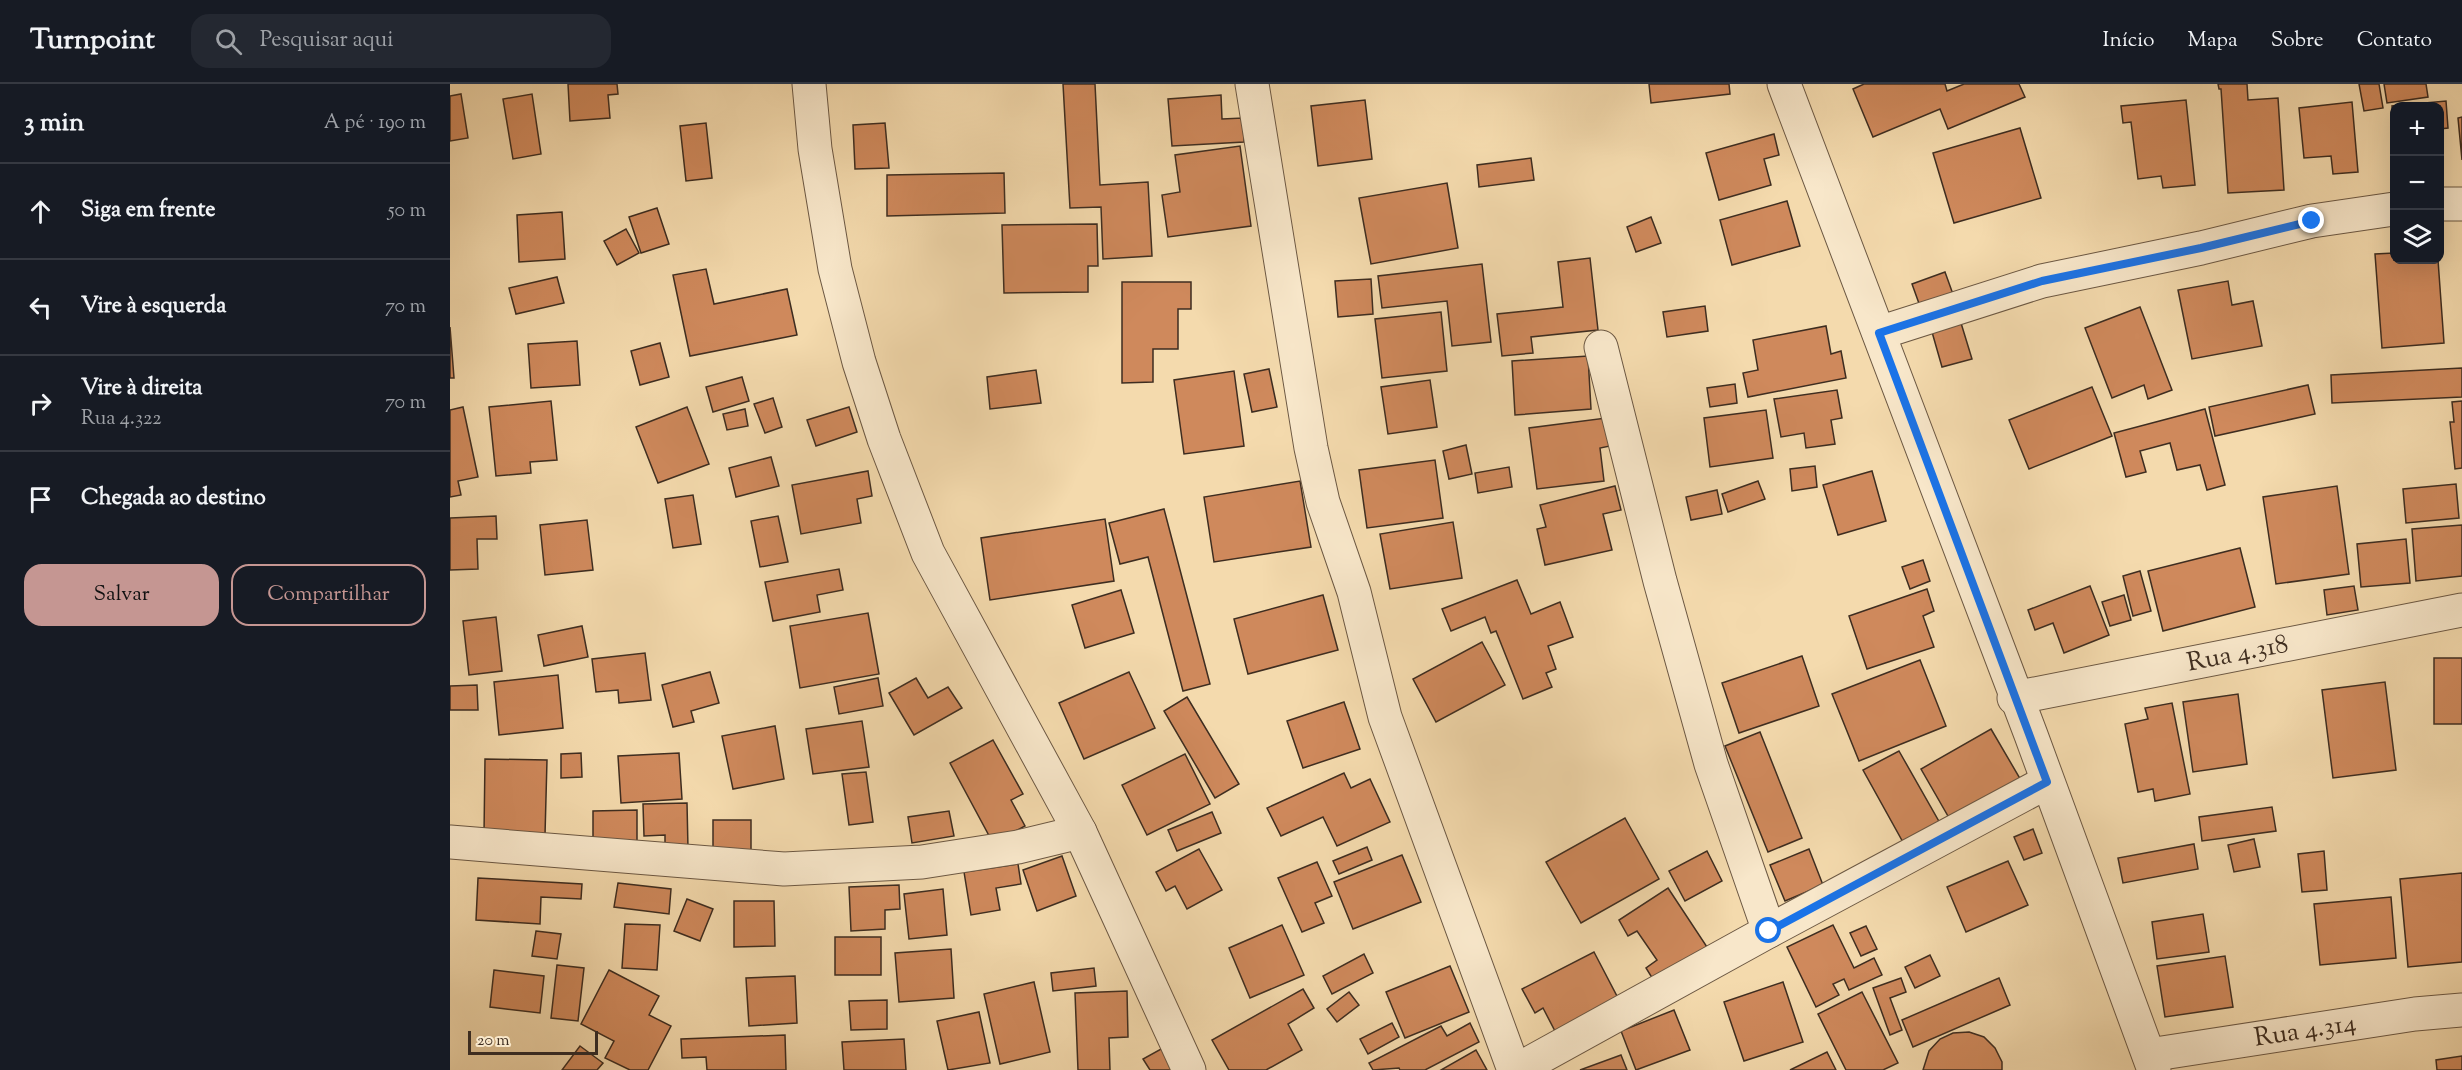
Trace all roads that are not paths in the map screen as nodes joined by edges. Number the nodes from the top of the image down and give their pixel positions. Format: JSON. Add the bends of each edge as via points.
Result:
{"nodes":[{"id":1,"x":809,"y":84,"type":"edge"},
{"id":2,"x":1252,"y":84,"type":"edge"},
{"id":3,"x":1784,"y":84,"type":"edge"},
{"id":4,"x":2444,"y":204,"type":"edge"},
{"id":5,"x":2462,"y":204,"type":"edge"},
{"id":6,"x":2390,"y":210,"type":"edge"},
{"id":7,"x":1879,"y":333,"type":"junction"},
{"id":8,"x":1601,"y":347,"type":"dead end"},
{"id":9,"x":2462,"y":610,"type":"edge"},
{"id":10,"x":2014,"y":698,"type":"junction"},
{"id":11,"x":2047,"y":782,"type":"junction"},
{"id":12,"x":1080,"y":832,"type":"junction"},
{"id":13,"x":450,"y":842,"type":"edge"},
{"id":14,"x":1769,"y":931,"type":"junction"},
{"id":15,"x":2462,"y":1010,"type":"edge"},
{"id":16,"x":2151,"y":1062,"type":"edge"},
{"id":17,"x":1189,"y":1070,"type":"edge"},
{"id":18,"x":1516,"y":1070,"type":"edge"}],
"edges":[{"from":1,"to":12,"type":"street","via":[[814,149],[835,269],[884,439],[928,553]]},
{"from":2,"to":18,"type":"street","via":[[1323,502],[1354,592],[1385,717]]},
{"from":3,"to":7,"type":"street"},
{"from":4,"to":5,"type":"street"},
{"from":6,"to":7,"type":"street","via":[[2312,221],[2042,281]]},
{"from":7,"to":10,"type":"street"},
{"from":8,"to":14,"type":"street","via":[[1711,764]]},
{"from":9,"to":10,"type":"street","name":"Rua 4.318"},
{"from":10,"to":11,"type":"street"},
{"from":11,"to":14,"type":"street"},
{"from":11,"to":16,"type":"street"},
{"from":12,"to":13,"type":"street","via":[[1018,847],[922,862],[784,869]]},
{"from":12,"to":17,"type":"street"},
{"from":14,"to":18,"type":"street"},
{"from":15,"to":16,"type":"street","name":"Rua 4.314","via":[[2415,1014]]}]}
